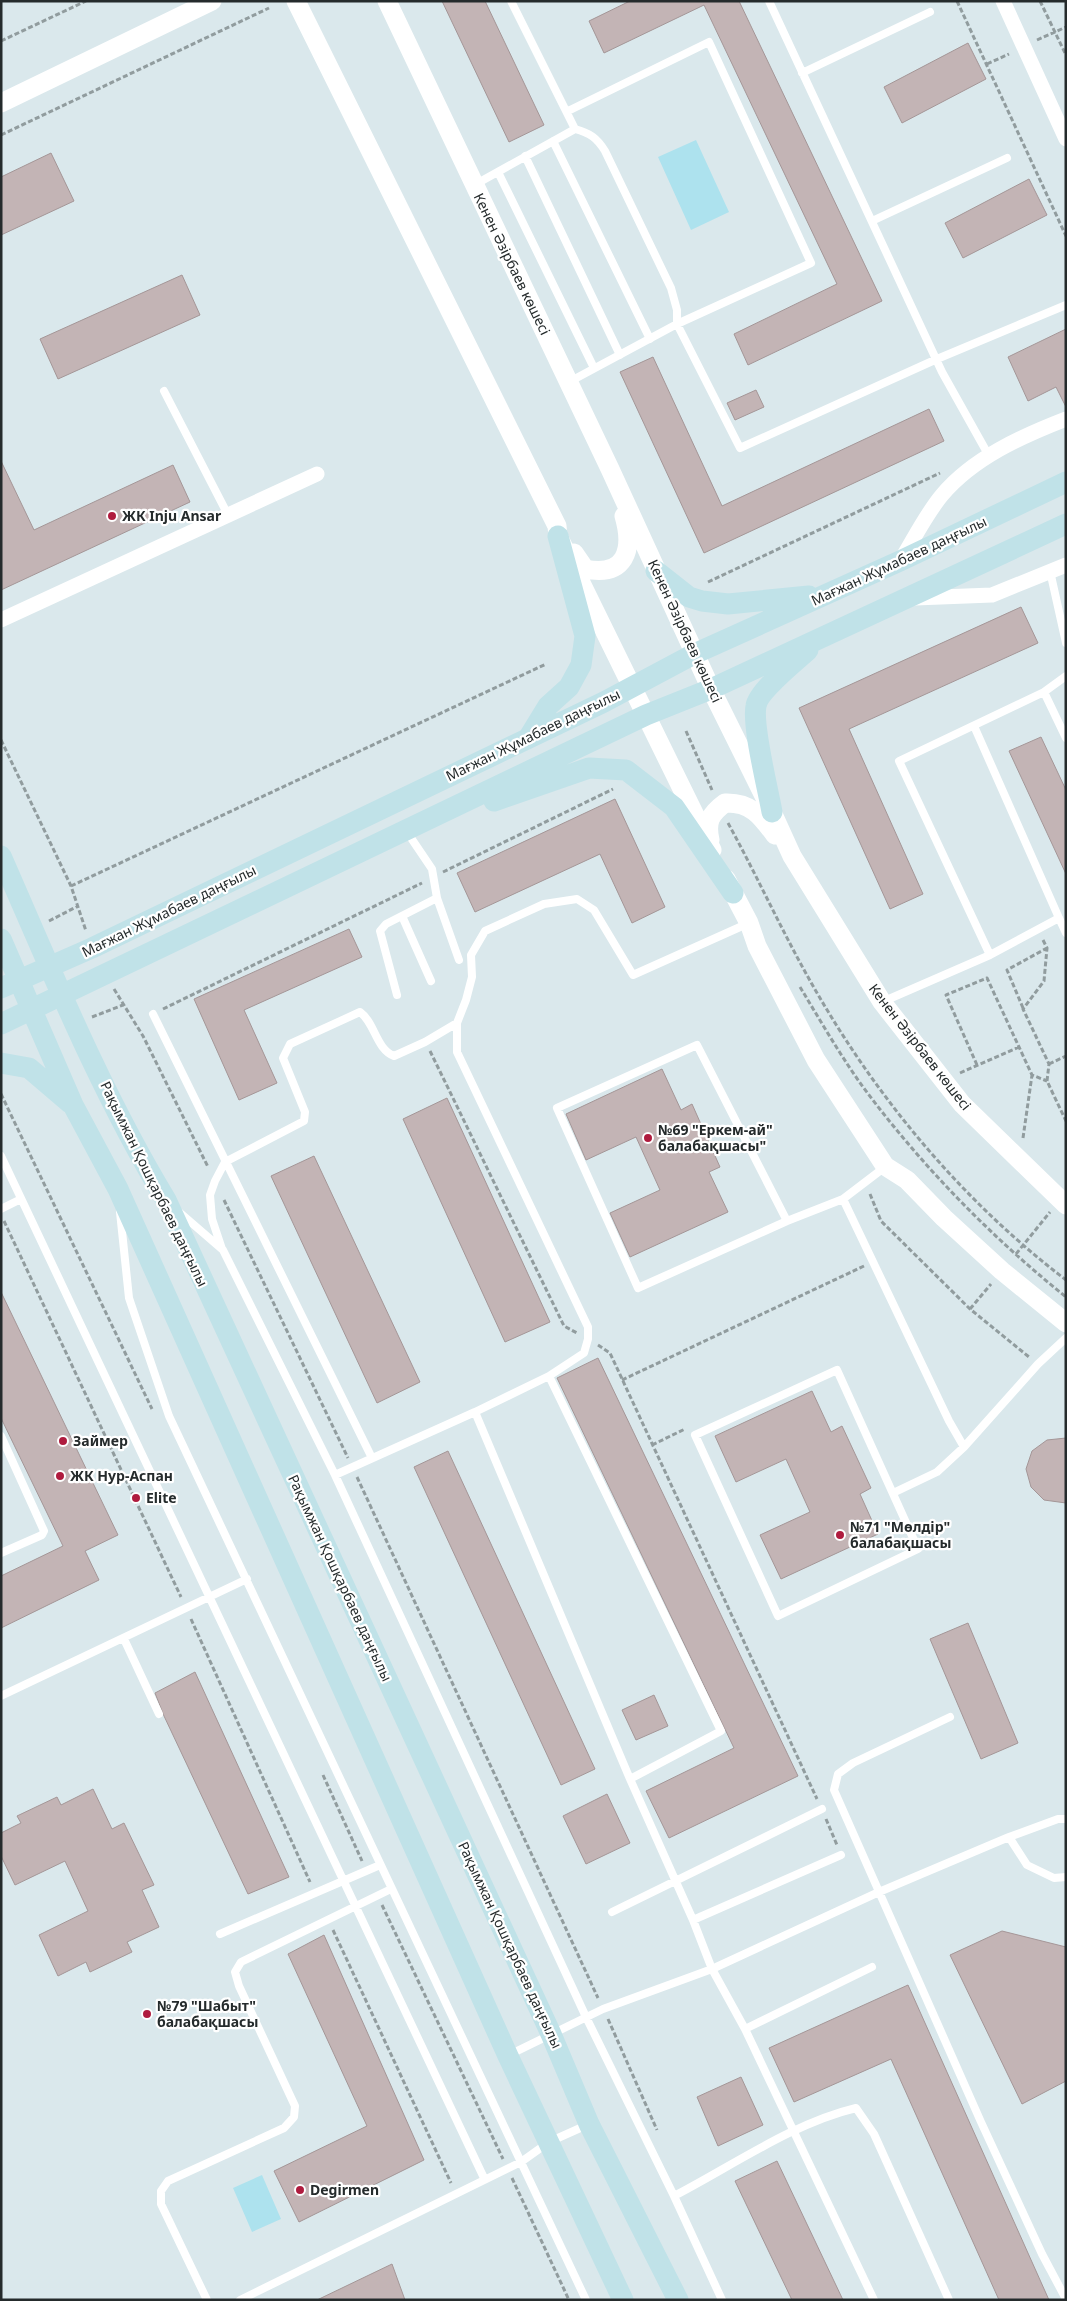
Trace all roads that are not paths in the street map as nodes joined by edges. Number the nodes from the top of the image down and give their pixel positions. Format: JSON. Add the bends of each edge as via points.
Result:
{"nodes":[{"id":1,"x":212,"y":1,"type":"edge"},
{"id":2,"x":296,"y":1,"type":"edge"},
{"id":3,"x":388,"y":1,"type":"edge"},
{"id":4,"x":512,"y":1,"type":"edge"},
{"id":5,"x":768,"y":1,"type":"edge"},
{"id":6,"x":1003,"y":1,"type":"edge"},
{"id":7,"x":930,"y":12,"type":"dead end"},
{"id":8,"x":802,"y":73,"type":"junction"},
{"id":9,"x":1,"y":103,"type":"edge"},
{"id":10,"x":568,"y":112,"type":"junction"},
{"id":11,"x":575,"y":129,"type":"junction"},
{"id":12,"x":1066,"y":139,"type":"edge"},
{"id":13,"x":553,"y":141,"type":"junction"},
{"id":14,"x":525,"y":156,"type":"junction"},
{"id":15,"x":1007,"y":158,"type":"dead end"},
{"id":16,"x":498,"y":172,"type":"junction"},
{"id":17,"x":474,"y":185,"type":"junction"},
{"id":18,"x":872,"y":221,"type":"junction"},
{"id":19,"x":1066,"y":305,"type":"edge"},
{"id":20,"x":677,"y":324,"type":"junction"},
{"id":21,"x":650,"y":339,"type":"junction"},
{"id":22,"x":620,"y":355,"type":"junction"},
{"id":23,"x":937,"y":359,"type":"junction"},
{"id":24,"x":594,"y":368,"type":"junction"},
{"id":25,"x":569,"y":382,"type":"junction"},
{"id":26,"x":164,"y":392,"type":"dead end"},
{"id":27,"x":1066,"y":419,"type":"edge"},
{"id":28,"x":989,"y":456,"type":"junction"},
{"id":29,"x":610,"y":469,"type":"junction"},
{"id":30,"x":317,"y":474,"type":"dead end"},
{"id":31,"x":1066,"y":482,"type":"edge"},
{"id":32,"x":228,"y":515,"type":"junction"},
{"id":33,"x":1066,"y":524,"type":"edge"},
{"id":34,"x":557,"y":531,"type":"junction"},
{"id":35,"x":900,"y":561,"type":"junction"},
{"id":36,"x":1066,"y":565,"type":"edge"},
{"id":37,"x":656,"y":571,"type":"junction"},
{"id":38,"x":1050,"y":571,"type":"junction"},
{"id":39,"x":824,"y":595,"type":"junction"},
{"id":40,"x":1066,"y":596,"type":"edge"},
{"id":41,"x":906,"y":598,"type":"junction"},
{"id":42,"x":1057,"y":599,"type":"junction"},
{"id":43,"x":873,"y":613,"type":"junction"},
{"id":44,"x":1,"y":620,"type":"edge"},
{"id":45,"x":1066,"y":643,"type":"edge"},
{"id":46,"x":694,"y":654,"type":"junction"},
{"id":47,"x":1066,"y":676,"type":"edge"},
{"id":48,"x":632,"y":685,"type":"junction"},
{"id":49,"x":711,"y":689,"type":"junction"},
{"id":50,"x":1044,"y":692,"type":"junction"},
{"id":51,"x":646,"y":715,"type":"junction"},
{"id":52,"x":974,"y":726,"type":"junction"},
{"id":53,"x":529,"y":738,"type":"junction"},
{"id":54,"x":1066,"y":738,"type":"edge"},
{"id":55,"x":772,"y":812,"type":"junction"},
{"id":56,"x":414,"y":826,"type":"junction"},
{"id":57,"x":713,"y":853,"type":"junction"},
{"id":58,"x":1,"y":856,"type":"edge"},
{"id":59,"x":792,"y":856,"type":"junction"},
{"id":60,"x":733,"y":893,"type":"junction"},
{"id":61,"x":437,"y":898,"type":"junction"},
{"id":62,"x":402,"y":916,"type":"junction"},
{"id":63,"x":1059,"y":918,"type":"junction"},
{"id":64,"x":749,"y":923,"type":"junction"},
{"id":65,"x":1066,"y":933,"type":"edge"},
{"id":66,"x":1,"y":939,"type":"edge"},
{"id":67,"x":990,"y":955,"type":"junction"},
{"id":68,"x":459,"y":960,"type":"dead end"},
{"id":69,"x":50,"y":968,"type":"junction"},
{"id":70,"x":431,"y":981,"type":"dead end"},
{"id":71,"x":11,"y":984,"type":"edge"},
{"id":72,"x":397,"y":995,"type":"dead end"},
{"id":73,"x":62,"y":996,"type":"junction"},
{"id":74,"x":882,"y":1002,"type":"junction"},
{"id":75,"x":32,"y":1010,"type":"junction"},
{"id":76,"x":154,"y":1014,"type":"road end"},
{"id":77,"x":457,"y":1023,"type":"junction"},
{"id":78,"x":1,"y":1024,"type":"edge"},
{"id":79,"x":1,"y":1063,"type":"edge"},
{"id":80,"x":73,"y":1105,"type":"junction"},
{"id":81,"x":1,"y":1156,"type":"edge"},
{"id":82,"x":226,"y":1162,"type":"junction"},
{"id":83,"x":885,"y":1166,"type":"junction"},
{"id":84,"x":118,"y":1189,"type":"junction"},
{"id":85,"x":21,"y":1199,"type":"junction"},
{"id":86,"x":843,"y":1199,"type":"junction"},
{"id":87,"x":166,"y":1200,"type":"junction"},
{"id":88,"x":1063,"y":1203,"type":"edge"},
{"id":89,"x":1,"y":1209,"type":"edge"},
{"id":90,"x":787,"y":1221,"type":"junction"},
{"id":91,"x":223,"y":1250,"type":"junction"},
{"id":92,"x":1066,"y":1323,"type":"edge"},
{"id":93,"x":1066,"y":1338,"type":"edge"},
{"id":94,"x":549,"y":1376,"type":"junction"},
{"id":95,"x":475,"y":1412,"type":"junction"},
{"id":96,"x":1,"y":1436,"type":"edge"},
{"id":97,"x":964,"y":1447,"type":"junction"},
{"id":98,"x":372,"y":1458,"type":"junction"},
{"id":99,"x":336,"y":1475,"type":"junction"},
{"id":100,"x":893,"y":1493,"type":"junction"},
{"id":101,"x":1,"y":1552,"type":"edge"},
{"id":102,"x":247,"y":1579,"type":"junction"},
{"id":103,"x":209,"y":1598,"type":"junction"},
{"id":104,"x":124,"y":1639,"type":"junction"},
{"id":105,"x":1,"y":1696,"type":"edge"},
{"id":106,"x":159,"y":1714,"type":"dead end"},
{"id":107,"x":950,"y":1718,"type":"dead end"},
{"id":108,"x":630,"y":1779,"type":"junction"},
{"id":109,"x":822,"y":1810,"type":"road end"},
{"id":110,"x":1066,"y":1819,"type":"edge"},
{"id":111,"x":1009,"y":1837,"type":"junction"},
{"id":112,"x":841,"y":1855,"type":"road end"},
{"id":113,"x":380,"y":1865,"type":"junction"},
{"id":114,"x":1066,"y":1877,"type":"edge"},
{"id":115,"x":675,"y":1880,"type":"junction"},
{"id":116,"x":343,"y":1881,"type":"junction"},
{"id":117,"x":390,"y":1889,"type":"junction"},
{"id":118,"x":879,"y":1892,"type":"junction"},
{"id":119,"x":356,"y":1907,"type":"junction"},
{"id":120,"x":612,"y":1912,"type":"dead end"},
{"id":121,"x":693,"y":1920,"type":"junction"},
{"id":122,"x":220,"y":1934,"type":"dead end"},
{"id":123,"x":872,"y":1967,"type":"dead end"},
{"id":124,"x":712,"y":1969,"type":"junction"},
{"id":125,"x":586,"y":2018,"type":"junction"},
{"id":126,"x":745,"y":2029,"type":"junction"},
{"id":127,"x":551,"y":2034,"type":"junction"},
{"id":128,"x":508,"y":2056,"type":"junction"},
{"id":129,"x":589,"y":2124,"type":"junction"},
{"id":130,"x":793,"y":2132,"type":"junction"},
{"id":131,"x":549,"y":2142,"type":"junction"},
{"id":132,"x":521,"y":2162,"type":"junction"},
{"id":133,"x":484,"y":2178,"type":"junction"},
{"id":134,"x":674,"y":2196,"type":"junction"},
{"id":135,"x":1066,"y":2298,"type":"edge"},
{"id":136,"x":207,"y":2300,"type":"edge"},
{"id":137,"x":240,"y":2300,"type":"edge"},
{"id":138,"x":586,"y":2300,"type":"edge"},
{"id":139,"x":623,"y":2300,"type":"edge"},
{"id":140,"x":678,"y":2300,"type":"edge"},
{"id":141,"x":722,"y":2300,"type":"edge"},
{"id":142,"x":874,"y":2300,"type":"edge"},
{"id":143,"x":949,"y":2300,"type":"edge"}],
"edges":[{"from":1,"to":9,"type":"street"},
{"from":2,"to":34,"type":"street"},
{"from":3,"to":17,"type":"street","name":"Кенен Әзірбаев көшесі"},
{"from":4,"to":10,"type":"lane"},
{"from":5,"to":8,"type":"lane"},
{"from":6,"to":12,"type":"street"},
{"from":7,"to":8,"type":"lane"},
{"from":8,"to":18,"type":"lane"},
{"from":10,"to":11,"type":"lane"},
{"from":10,"to":20,"type":"lane","via":[[708,42],[811,263]]},
{"from":11,"to":13,"type":"lane"},
{"from":11,"to":20,"type":"lane","via":[[596,137],[605,151],[671,288]]},
{"from":13,"to":14,"type":"lane"},
{"from":13,"to":21,"type":"lane"},
{"from":14,"to":16,"type":"lane"},
{"from":14,"to":22,"type":"lane"},
{"from":15,"to":18,"type":"lane"},
{"from":16,"to":17,"type":"lane"},
{"from":16,"to":24,"type":"lane"},
{"from":17,"to":25,"type":"street","name":"Кенен Әзірбаев көшесі"},
{"from":18,"to":23,"type":"lane"},
{"from":19,"to":23,"type":"lane"},
{"from":20,"to":21,"type":"lane"},
{"from":20,"to":23,"type":"lane","via":[[740,448]]},
{"from":21,"to":22,"type":"lane"},
{"from":22,"to":24,"type":"lane"},
{"from":23,"to":28,"type":"lane"},
{"from":24,"to":25,"type":"lane"},
{"from":25,"to":29,"type":"street","name":"Кенен Әзірбаев көшесі"},
{"from":26,"to":32,"type":"lane"},
{"from":27,"to":28,"type":"street","via":[[1033,432]]},
{"from":28,"to":35,"type":"street","via":[[942,495]]},
{"from":29,"to":34,"type":"street","via":[[627,526],[628,547],[622,562],[609,570],[584,569]]},
{"from":29,"to":37,"type":"street","name":"Кенен Әзірбаев көшесі"},
{"from":30,"to":32,"type":"street"},
{"from":31,"to":35,"type":"main road","name":"Мағжан Жұмабаев даңғылы"},
{"from":32,"to":44,"type":"street"},
{"from":33,"to":41,"type":"main road","name":"Мағжан Жұмабаев даңғылы"},
{"from":34,"to":48,"type":"street"},
{"from":34,"to":53,"type":"main road","via":[[585,636],[581,665],[570,687],[548,706]]},
{"from":35,"to":39,"type":"main road","name":"Мағжан Жұмабаев даңғылы"},
{"from":36,"to":38,"type":"street"},
{"from":37,"to":39,"type":"main road","via":[[689,597],[702,601],[728,604]]},
{"from":37,"to":46,"type":"street","name":"Кенен Әзірбаев көшесі"},
{"from":38,"to":41,"type":"street","via":[[992,595]]},
{"from":38,"to":42,"type":"lane"},
{"from":39,"to":46,"type":"main road","name":"Мағжан Жұмабаев даңғылы"},
{"from":40,"to":42,"type":"lane"},
{"from":41,"to":43,"type":"main road","name":"Мағжан Жұмабаев даңғылы"},
{"from":42,"to":45,"type":"lane"},
{"from":43,"to":49,"type":"main road","name":"Мағжан Жұмабаев даңғылы"},
{"from":43,"to":55,"type":"main road","via":[[810,649],[767,688],[756,705],[757,731]]},
{"from":46,"to":48,"type":"main road","name":"Мағжан Жұмабаев даңғылы"},
{"from":46,"to":49,"type":"street","name":"Кенен Әзірбаев көшесі"},
{"from":47,"to":50,"type":"lane"},
{"from":48,"to":51,"type":"street"},
{"from":48,"to":53,"type":"main road","name":"Мағжан Жұмабаев даңғылы"},
{"from":49,"to":51,"type":"main road","name":"Мағжан Жұмабаев даңғылы"},
{"from":49,"to":55,"type":"street","name":"Кенен Әзірбаев көшесі"},
{"from":50,"to":52,"type":"lane"},
{"from":50,"to":54,"type":"lane"},
{"from":51,"to":56,"type":"main road","name":"Мағжан Жұмабаев даңғылы"},
{"from":51,"to":57,"type":"street"},
{"from":52,"to":63,"type":"lane"},
{"from":52,"to":67,"type":"lane","via":[[900,761]]},
{"from":53,"to":69,"type":"main road","name":"Мағжан Жұмабаев даңғылы"},
{"from":55,"to":59,"type":"street","name":"Кенен Әзірбаев көшесі"},
{"from":56,"to":60,"type":"main road","via":[[589,768],[626,770],[674,807]]},
{"from":56,"to":61,"type":"lane","via":[[432,869]]},
{"from":56,"to":73,"type":"main road","name":"Мағжан Жұмабаев даңғылы"},
{"from":57,"to":59,"type":"street","via":[[707,828],[710,816],[725,803],[746,805],[761,816]]},
{"from":57,"to":60,"type":"street"},
{"from":58,"to":69,"type":"main road","name":"Рақымжан Қошқарбаев даңғылы"},
{"from":59,"to":74,"type":"street","name":"Кенен Әзірбаев көшесі"},
{"from":60,"to":64,"type":"street"},
{"from":61,"to":62,"type":"lane"},
{"from":61,"to":68,"type":"lane"},
{"from":62,"to":70,"type":"lane"},
{"from":62,"to":72,"type":"lane","via":[[386,924],[380,932]]},
{"from":63,"to":65,"type":"lane"},
{"from":63,"to":67,"type":"lane"},
{"from":64,"to":77,"type":"lane","via":[[633,975],[594,910],[577,899],[544,904],[485,931],[471,955],[472,976]]},
{"from":64,"to":83,"type":"street","via":[[757,946],[816,1060]]},
{"from":66,"to":71,"type":"main road"},
{"from":67,"to":74,"type":"lane"},
{"from":69,"to":71,"type":"main road","name":"Мағжан Жұмабаев даңғылы"},
{"from":69,"to":73,"type":"main road","name":"Рақымжан Қошқарбаев даңғылы"},
{"from":71,"to":75,"type":"main road"},
{"from":73,"to":75,"type":"main road","name":"Мағжан Жұмабаев даңғылы"},
{"from":73,"to":87,"type":"main road","name":"Рақымжан Қошқарбаев даңғылы","via":[[140,1158]]},
{"from":74,"to":88,"type":"street","name":"Кенен Әзірбаев көшесі","via":[[962,1104]]},
{"from":75,"to":78,"type":"main road","name":"Мағжан Жұмабаев даңғылы"},
{"from":75,"to":80,"type":"main road"},
{"from":76,"to":82,"type":"lane"},
{"from":77,"to":82,"type":"lane","via":[[394,1056],[386,1053],[367,1017],[360,1012],[290,1044],[283,1058],[305,1112],[304,1121]]},
{"from":77,"to":94,"type":"lane","via":[[457,1052],[588,1327],[584,1353]]},
{"from":79,"to":80,"type":"main road","via":[[30,1068]]},
{"from":80,"to":84,"type":"main road"},
{"from":81,"to":85,"type":"lane"},
{"from":82,"to":91,"type":"lane","via":[[210,1195],[212,1219]]},
{"from":82,"to":98,"type":"lane"},
{"from":83,"to":86,"type":"lane"},
{"from":83,"to":92,"type":"street","via":[[907,1180],[1002,1271]]},
{"from":84,"to":102,"type":"lane","via":[[129,1298],[169,1416]]},
{"from":84,"to":128,"type":"main road"},
{"from":85,"to":89,"type":"lane"},
{"from":85,"to":103,"type":"lane"},
{"from":86,"to":90,"type":"lane"},
{"from":86,"to":97,"type":"lane","via":[[949,1422]]},
{"from":87,"to":91,"type":"lane"},
{"from":87,"to":127,"type":"main road","name":"Рақымжан Қошқарбаев даңғылы"},
{"from":90,"to":90,"type":"lane","via":[[638,1288],[557,1108],[697,1044]]},
{"from":91,"to":99,"type":"lane"},
{"from":93,"to":97,"type":"lane","via":[[1038,1364]]},
{"from":94,"to":95,"type":"lane"},
{"from":94,"to":108,"type":"lane","via":[[721,1731]]},
{"from":95,"to":98,"type":"lane"},
{"from":95,"to":108,"type":"lane"},
{"from":96,"to":101,"type":"lane","via":[[44,1531],[42,1535]]},
{"from":97,"to":100,"type":"lane","via":[[937,1472]]},
{"from":98,"to":99,"type":"lane"},
{"from":99,"to":125,"type":"lane"},
{"from":100,"to":100,"type":"lane","via":[[836,1370],[695,1435],[778,1616],[918,1549]]},
{"from":102,"to":103,"type":"lane"},
{"from":102,"to":113,"type":"lane"},
{"from":103,"to":104,"type":"lane"},
{"from":103,"to":116,"type":"lane"},
{"from":104,"to":105,"type":"lane"},
{"from":104,"to":106,"type":"lane"},
{"from":107,"to":118,"type":"lane","via":[[853,1763],[838,1774],[834,1790]]},
{"from":108,"to":115,"type":"lane"},
{"from":109,"to":115,"type":"lane"},
{"from":110,"to":111,"type":"lane"},
{"from":111,"to":114,"type":"lane","via":[[1027,1865],[1054,1878]]},
{"from":111,"to":118,"type":"lane"},
{"from":112,"to":121,"type":"lane"},
{"from":113,"to":116,"type":"lane"},
{"from":113,"to":117,"type":"lane"},
{"from":115,"to":120,"type":"lane"},
{"from":115,"to":121,"type":"lane"},
{"from":116,"to":119,"type":"lane"},
{"from":116,"to":122,"type":"lane"},
{"from":117,"to":119,"type":"lane"},
{"from":117,"to":132,"type":"lane"},
{"from":118,"to":124,"type":"lane"},
{"from":118,"to":135,"type":"lane","via":[[985,2131]]},
{"from":119,"to":133,"type":"lane"},
{"from":119,"to":136,"type":"lane","via":[[242,1962],[235,1972],[295,2106],[294,2117],[284,2128],[168,2181],[161,2191],[161,2204]]},
{"from":121,"to":124,"type":"lane"},
{"from":123,"to":126,"type":"lane"},
{"from":124,"to":125,"type":"lane"},
{"from":124,"to":126,"type":"lane"},
{"from":125,"to":127,"type":"lane"},
{"from":125,"to":134,"type":"lane"},
{"from":126,"to":130,"type":"lane"},
{"from":127,"to":128,"type":"lane"},
{"from":127,"to":129,"type":"main road","name":"Рақымжан Қошқарбаев даңғылы"},
{"from":128,"to":131,"type":"main road"},
{"from":129,"to":131,"type":"lane"},
{"from":129,"to":140,"type":"main road","name":"Рақымжан Қошқарбаев даңғылы"},
{"from":130,"to":134,"type":"lane"},
{"from":130,"to":142,"type":"lane"},
{"from":130,"to":143,"type":"lane","via":[[856,2108],[874,2134]]},
{"from":131,"to":132,"type":"lane"},
{"from":131,"to":139,"type":"main road"},
{"from":132,"to":133,"type":"lane"},
{"from":132,"to":138,"type":"lane"},
{"from":133,"to":137,"type":"lane"},
{"from":134,"to":141,"type":"lane"}]}
